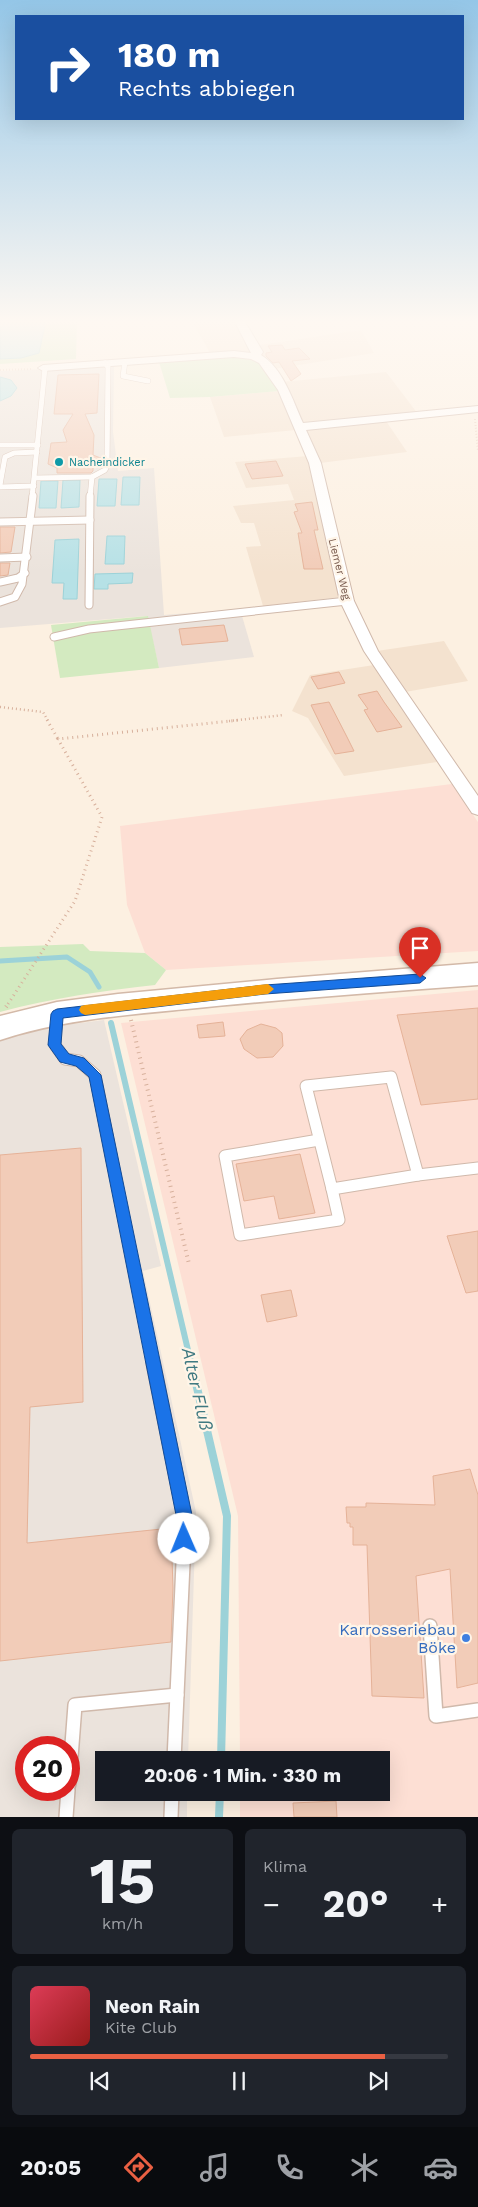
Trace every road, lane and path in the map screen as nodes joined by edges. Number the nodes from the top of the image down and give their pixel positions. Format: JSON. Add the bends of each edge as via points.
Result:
{"nodes":[{"id":1,"x":41,"y":405,"type":"edge"},
{"id":2,"x":108,"y":405,"type":"edge"},
{"id":3,"x":289,"y":405,"type":"edge"},
{"id":4,"x":476,"y":410,"type":"edge"},
{"id":5,"x":300,"y":427,"type":"junction"},
{"id":6,"x":0,"y":444,"type":"edge"},
{"id":7,"x":38,"y":445,"type":"junction"},
{"id":8,"x":478,"y":451,"type":"edge"},
{"id":9,"x":37,"y":452,"type":"junction"},
{"id":10,"x":92,"y":477,"type":"junction"},
{"id":11,"x":35,"y":478,"type":"junction"},
{"id":12,"x":0,"y":486,"type":"edge"},
{"id":13,"x":34,"y":486,"type":"junction"},
{"id":14,"x":90,"y":520,"type":"junction"},
{"id":15,"x":30,"y":521,"type":"junction"},
{"id":16,"x":0,"y":522,"type":"edge"},
{"id":17,"x":27,"y":557,"type":"junction"},
{"id":18,"x":0,"y":558,"type":"edge"},
{"id":19,"x":25,"y":573,"type":"junction"},
{"id":20,"x":0,"y":582,"type":"edge"},
{"id":21,"x":0,"y":602,"type":"edge"},
{"id":22,"x":347,"y":602,"type":"junction"},
{"id":23,"x":89,"y":605,"type":"dead end"},
{"id":24,"x":54,"y":637,"type":"dead end"},
{"id":25,"x":0,"y":707,"type":"edge"},
{"id":26,"x":284,"y":715,"type":"dead end"},
{"id":27,"x":58,"y":739,"type":"junction"},
{"id":28,"x":478,"y":809,"type":"edge"},
{"id":29,"x":478,"y":974,"type":"edge"},
{"id":30,"x":128,"y":1005,"type":"junction"},
{"id":31,"x":57,"y":1014,"type":"junction"},
{"id":32,"x":3,"y":1027,"type":"edge"},
{"id":33,"x":319,"y":1140,"type":"junction"},
{"id":34,"x":478,"y":1168,"type":"edge"},
{"id":35,"x":418,"y":1175,"type":"junction"},
{"id":36,"x":332,"y":1189,"type":"junction"},
{"id":37,"x":189,"y":1264,"type":"dead end"},
{"id":38,"x":430,"y":1626,"type":"dead end"},
{"id":39,"x":177,"y":1695,"type":"junction"},
{"id":40,"x":478,"y":1710,"type":"edge"},
{"id":41,"x":73,"y":1736,"type":"edge"},
{"id":42,"x":174,"y":1751,"type":"edge"},
{"id":43,"x":67,"y":1801,"type":"edge"},
{"id":44,"x":172,"y":1801,"type":"edge"},
{"id":45,"x":66,"y":1817,"type":"edge"},
{"id":46,"x":171,"y":1817,"type":"edge"}],
"edges":[{"from":1,"to":7,"type":"lane"},
{"from":2,"to":10,"type":"lane","via":[[107,466]]},
{"from":3,"to":5,"type":"street","name":"Liemer Weg"},
{"from":4,"to":5,"type":"street"},
{"from":4,"to":8,"type":"path"},
{"from":5,"to":22,"type":"street","name":"Liemer Weg","via":[[315,463]]},
{"from":6,"to":7,"type":"lane"},
{"from":7,"to":9,"type":"lane"},
{"from":9,"to":11,"type":"lane"},
{"from":9,"to":12,"type":"lane","via":[[5,457]]},
{"from":10,"to":11,"type":"lane"},
{"from":10,"to":14,"type":"lane"},
{"from":11,"to":13,"type":"lane"},
{"from":12,"to":13,"type":"lane"},
{"from":13,"to":15,"type":"lane"},
{"from":14,"to":15,"type":"lane"},
{"from":14,"to":23,"type":"lane"},
{"from":15,"to":16,"type":"lane"},
{"from":15,"to":17,"type":"lane"},
{"from":17,"to":18,"type":"lane"},
{"from":17,"to":19,"type":"lane"},
{"from":19,"to":20,"type":"lane"},
{"from":19,"to":21,"type":"lane","via":[[21,592],[15,599]]},
{"from":22,"to":24,"type":"lane","via":[[89,629]]},
{"from":22,"to":28,"type":"street","name":"Liemer Weg","via":[[371,651]]},
{"from":25,"to":27,"type":"path","via":[[43,712]]},
{"from":26,"to":27,"type":"path"},
{"from":27,"to":32,"type":"path","via":[[102,817],[75,901],[5,1009]]},
{"from":29,"to":30,"type":"street","via":[[265,989]]},
{"from":30,"to":31,"type":"street"},
{"from":30,"to":37,"type":"path"},
{"from":31,"to":32,"type":"street"},
{"from":31,"to":39,"type":"lane","via":[[55,1045],[65,1059],[79,1062],[95,1075],[185,1520]]},
{"from":33,"to":35,"type":"lane","via":[[306,1086],[391,1077]]},
{"from":33,"to":36,"type":"lane"},
{"from":33,"to":36,"type":"lane","via":[[225,1156],[240,1236],[339,1220]]},
{"from":34,"to":35,"type":"lane"},
{"from":35,"to":36,"type":"lane"},
{"from":38,"to":40,"type":"lane","via":[[436,1716]]},
{"from":39,"to":41,"type":"lane","via":[[75,1705]]},
{"from":39,"to":42,"type":"lane"},
{"from":43,"to":45,"type":"lane"},
{"from":44,"to":46,"type":"lane"}]}
